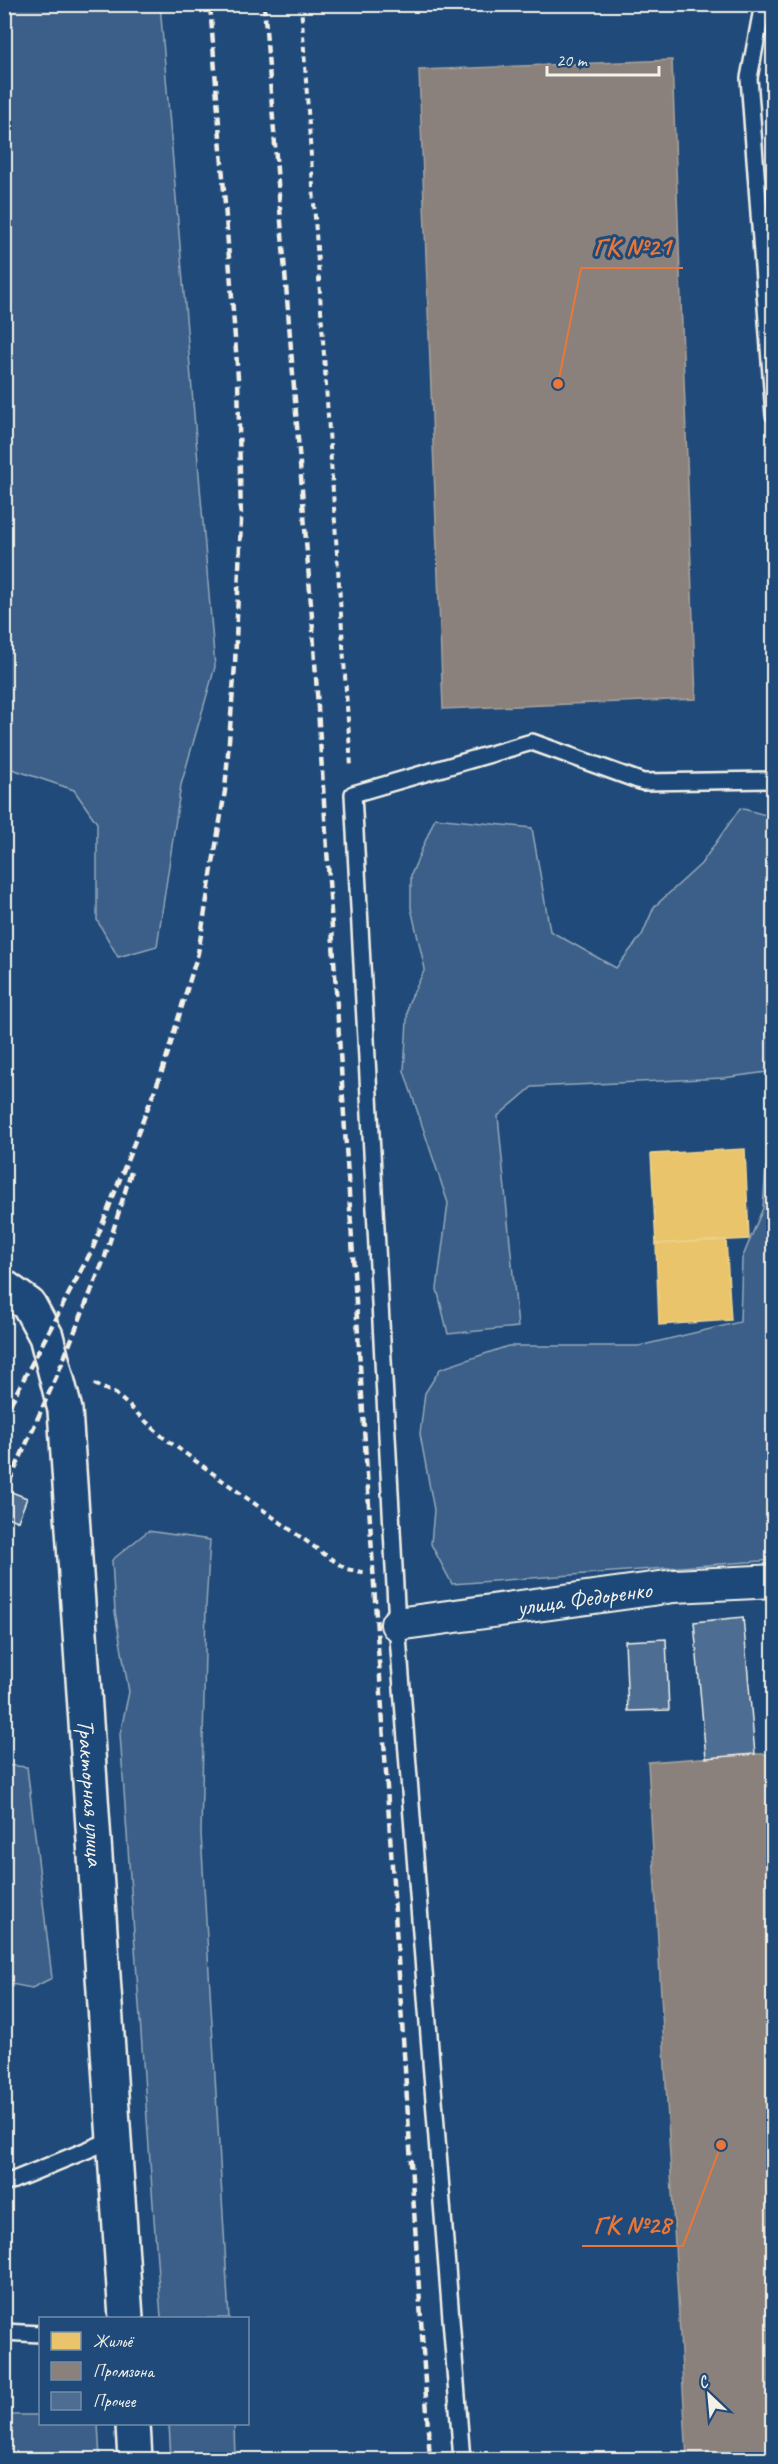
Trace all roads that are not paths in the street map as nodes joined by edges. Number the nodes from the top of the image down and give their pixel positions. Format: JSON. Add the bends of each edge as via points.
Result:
{"nodes":[{"id":1,"x":763,"y":4,"type":"edge"},
{"id":2,"x":774,"y":415,"type":"edge"},
{"id":3,"x":774,"y":780,"type":"edge"},
{"id":4,"x":4,"y":1287,"type":"edge"},
{"id":5,"x":774,"y":1581,"type":"edge"},
{"id":6,"x":397,"y":1624,"type":"junction"},
{"id":7,"x":114,"y":2139,"type":"junction"},
{"id":8,"x":4,"y":2184,"type":"edge"},
{"id":9,"x":126,"y":2317,"type":"edge"},
{"id":10,"x":4,"y":2332,"type":"edge"},
{"id":11,"x":39,"y":2334,"type":"edge"},
{"id":12,"x":133,"y":2425,"type":"edge"},
{"id":13,"x":135,"y":2460,"type":"edge"},
{"id":14,"x":462,"y":2460,"type":"edge"}],
"edges":[{"from":1,"to":2,"type":"lane","via":[[749,78]]},
{"from":3,"to":6,"type":"lane","via":[[643,782],[532,742],[353,794]]},
{"from":4,"to":7,"type":"main road","name":"Тракторная улица","via":[[29,1305],[46,1336],[65,1410]]},
{"from":5,"to":6,"type":"street","name":"улица Федоренко","via":[[674,1586]]},
{"from":6,"to":14,"type":"lane"},
{"from":7,"to":8,"type":"lane"},
{"from":7,"to":9,"type":"main road","name":"Тракторная улица"},
{"from":10,"to":11,"type":"lane"},
{"from":12,"to":13,"type":"main road"}]}
